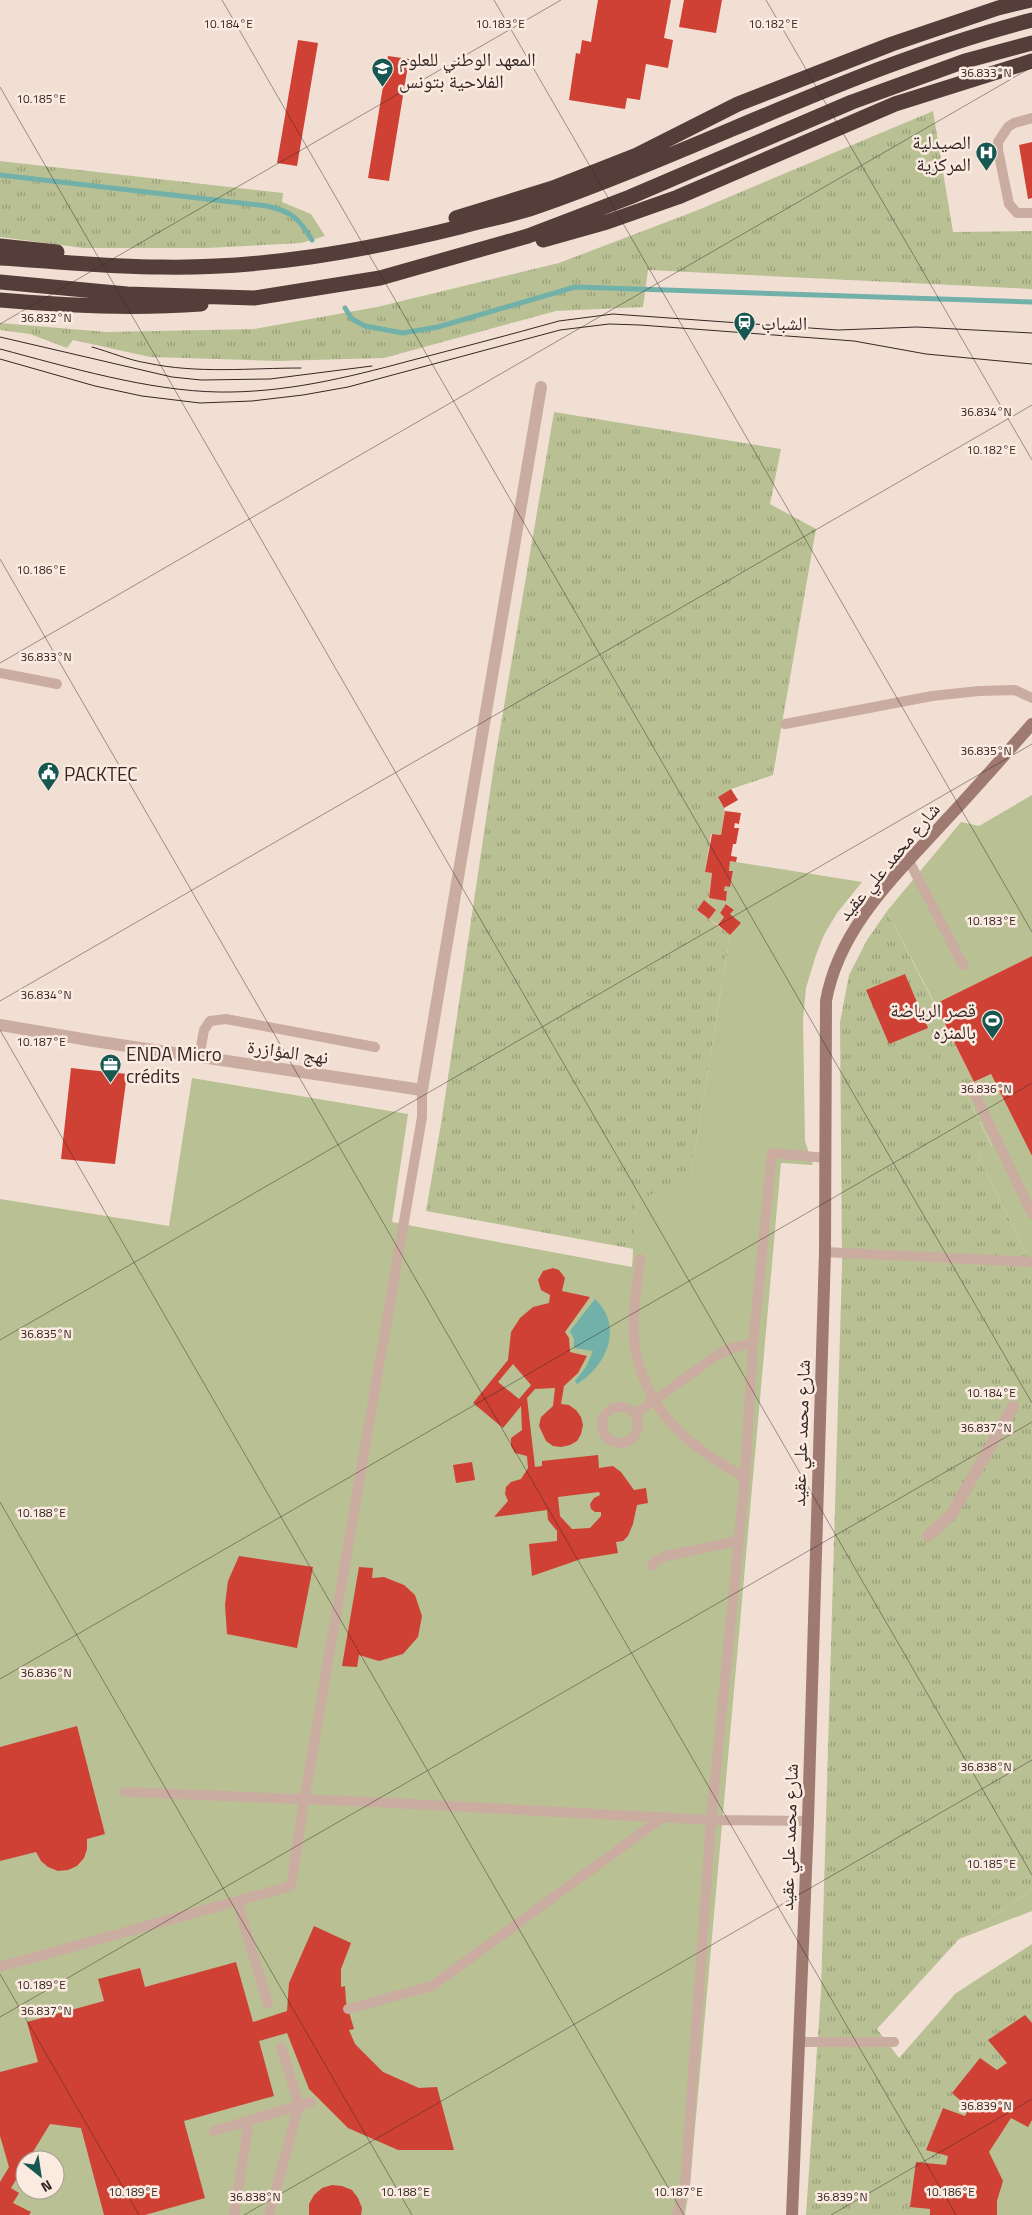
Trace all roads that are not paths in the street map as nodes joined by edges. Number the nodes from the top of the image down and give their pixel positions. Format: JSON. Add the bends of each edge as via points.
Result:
{"nodes":[{"id":1,"x":1031,"y":0,"type":"edge"},
{"id":2,"x":1032,"y":20,"type":"edge"},
{"id":3,"x":1032,"y":43,"type":"edge"},
{"id":4,"x":1032,"y":61,"type":"edge"},
{"id":5,"x":1032,"y":118,"type":"edge"},
{"id":6,"x":1032,"y":213,"type":"edge"},
{"id":7,"x":0,"y":246,"type":"edge"},
{"id":8,"x":380,"y":246,"type":"junction"},
{"id":9,"x":0,"y":258,"type":"edge"},
{"id":10,"x":230,"y":264,"type":"junction"},
{"id":11,"x":380,"y":278,"type":"junction"},
{"id":12,"x":0,"y":282,"type":"edge"},
{"id":13,"x":254,"y":298,"type":"junction"},
{"id":14,"x":0,"y":300,"type":"edge"},
{"id":15,"x":541,"y":387,"type":"dead end"},
{"id":16,"x":0,"y":673,"type":"edge"},
{"id":17,"x":57,"y":684,"type":"dead end"},
{"id":18,"x":1032,"y":698,"type":"edge"},
{"id":19,"x":785,"y":724,"type":"dead end"},
{"id":20,"x":1032,"y":724,"type":"edge"},
{"id":21,"x":909,"y":861,"type":"junction"},
{"id":22,"x":963,"y":965,"type":"dead end"},
{"id":23,"x":0,"y":1024,"type":"edge"},
{"id":24,"x":375,"y":1047,"type":"dead end"},
{"id":25,"x":200,"y":1057,"type":"junction"},
{"id":26,"x":422,"y":1090,"type":"junction"},
{"id":27,"x":975,"y":1094,"type":"dead end"},
{"id":28,"x":826,"y":1158,"type":"junction"},
{"id":29,"x":1032,"y":1214,"type":"edge"},
{"id":30,"x":825,"y":1252,"type":"junction"},
{"id":31,"x":640,"y":1259,"type":"dead end"},
{"id":32,"x":1032,"y":1262,"type":"edge"},
{"id":33,"x":753,"y":1343,"type":"junction"},
{"id":34,"x":654,"y":1400,"type":"junction"},
{"id":35,"x":1013,"y":1407,"type":"dead end"},
{"id":36,"x":635,"y":1414,"type":"dead end"},
{"id":37,"x":745,"y":1477,"type":"junction"},
{"id":38,"x":928,"y":1536,"type":"dead end"},
{"id":39,"x":738,"y":1541,"type":"junction"},
{"id":40,"x":652,"y":1566,"type":"dead end"},
{"id":41,"x":125,"y":1792,"type":"dead end"},
{"id":42,"x":304,"y":1801,"type":"junction"},
{"id":43,"x":663,"y":1818,"type":"junction"},
{"id":44,"x":711,"y":1820,"type":"junction"},
{"id":45,"x":808,"y":1821,"type":"junction"},
{"id":46,"x":237,"y":1901,"type":"junction"},
{"id":47,"x":0,"y":1966,"type":"edge"},
{"id":48,"x":268,"y":2004,"type":"dead end"},
{"id":49,"x":348,"y":2009,"type":"dead end"},
{"id":50,"x":799,"y":2042,"type":"junction"},
{"id":51,"x":894,"y":2042,"type":"dead end"},
{"id":52,"x":281,"y":2047,"type":"dead end"},
{"id":53,"x":311,"y":2102,"type":"dead end"},
{"id":54,"x":299,"y":2105,"type":"junction"},
{"id":55,"x":249,"y":2120,"type":"junction"},
{"id":56,"x":214,"y":2131,"type":"dead end"},
{"id":57,"x":234,"y":2215,"type":"edge"},
{"id":58,"x":269,"y":2215,"type":"edge"},
{"id":59,"x":677,"y":2215,"type":"edge"},
{"id":60,"x":792,"y":2215,"type":"edge"}],
"edges":[{"from":1,"to":8,"type":"highway","via":[[892,44],[738,104],[637,155],[553,188],[421,229]]},
{"from":2,"to":8,"type":"highway","via":[[942,46],[856,77],[710,140],[530,209]]},
{"from":3,"to":11,"type":"highway","via":[[965,61],[852,102],[630,198],[528,236]]},
{"from":4,"to":11,"type":"highway","via":[[895,104],[678,196],[606,222],[499,252]]},
{"from":5,"to":6,"type":"lane","via":[[1008,126],[1002,133],[998,150],[1008,204],[1018,213]]},
{"from":7,"to":10,"type":"highway","via":[[114,258]]},
{"from":8,"to":10,"type":"highway","via":[[292,260]]},
{"from":9,"to":10,"type":"highway","via":[[162,267]]},
{"from":11,"to":13,"type":"highway"},
{"from":12,"to":13,"type":"highway","via":[[127,294]]},
{"from":13,"to":14,"type":"highway","via":[[154,308]]},
{"from":15,"to":26,"type":"street"},
{"from":16,"to":17,"type":"lane"},
{"from":18,"to":19,"type":"lane","via":[[1015,690],[978,691],[932,696]]},
{"from":20,"to":21,"type":"street","name":"شارع محمد علي عقيد"},
{"from":21,"to":22,"type":"lane"},
{"from":21,"to":28,"type":"street","name":"شارع محمد علي عقيد","via":[[858,922],[839,955],[829,983],[825,1020]]},
{"from":23,"to":25,"type":"street","name":"نهج المؤازرة"},
{"from":24,"to":25,"type":"lane","via":[[226,1019],[210,1021],[204,1030]]},
{"from":25,"to":26,"type":"street","name":"نهج المؤازرة"},
{"from":26,"to":42,"type":"lane","via":[[422,1117]]},
{"from":27,"to":29,"type":"lane"},
{"from":28,"to":30,"type":"street","name":"شارع محمد علي عقيد"},
{"from":28,"to":33,"type":"lane","via":[[772,1153]]},
{"from":30,"to":32,"type":"lane"},
{"from":30,"to":45,"type":"street","name":"شارع محمد علي عقيد"},
{"from":31,"to":34,"type":"lane","via":[[635,1346]]},
{"from":33,"to":34,"type":"lane","via":[[716,1356]]},
{"from":33,"to":37,"type":"lane"},
{"from":34,"to":36,"type":"lane"},
{"from":34,"to":37,"type":"lane","via":[[686,1440],[715,1462]]},
{"from":35,"to":38,"type":"street","via":[[951,1516]]},
{"from":37,"to":39,"type":"lane"},
{"from":39,"to":40,"type":"lane","via":[[666,1556]]},
{"from":39,"to":44,"type":"lane"},
{"from":41,"to":42,"type":"lane"},
{"from":42,"to":43,"type":"lane","via":[[381,1802]]},
{"from":42,"to":46,"type":"lane","via":[[291,1886]]},
{"from":43,"to":44,"type":"lane"},
{"from":43,"to":49,"type":"lane","via":[[432,1986]]},
{"from":44,"to":45,"type":"lane"},
{"from":44,"to":59,"type":"lane","via":[[684,2186]]},
{"from":45,"to":50,"type":"street","name":"شارع محمد علي عقيد"},
{"from":46,"to":47,"type":"lane"},
{"from":46,"to":48,"type":"lane"},
{"from":50,"to":51,"type":"lane"},
{"from":50,"to":60,"type":"street","name":"شارع محمد علي عقيد"},
{"from":52,"to":54,"type":"lane"},
{"from":53,"to":54,"type":"lane"},
{"from":54,"to":55,"type":"lane"},
{"from":54,"to":58,"type":"lane"},
{"from":55,"to":56,"type":"lane"},
{"from":55,"to":57,"type":"lane"}]}
